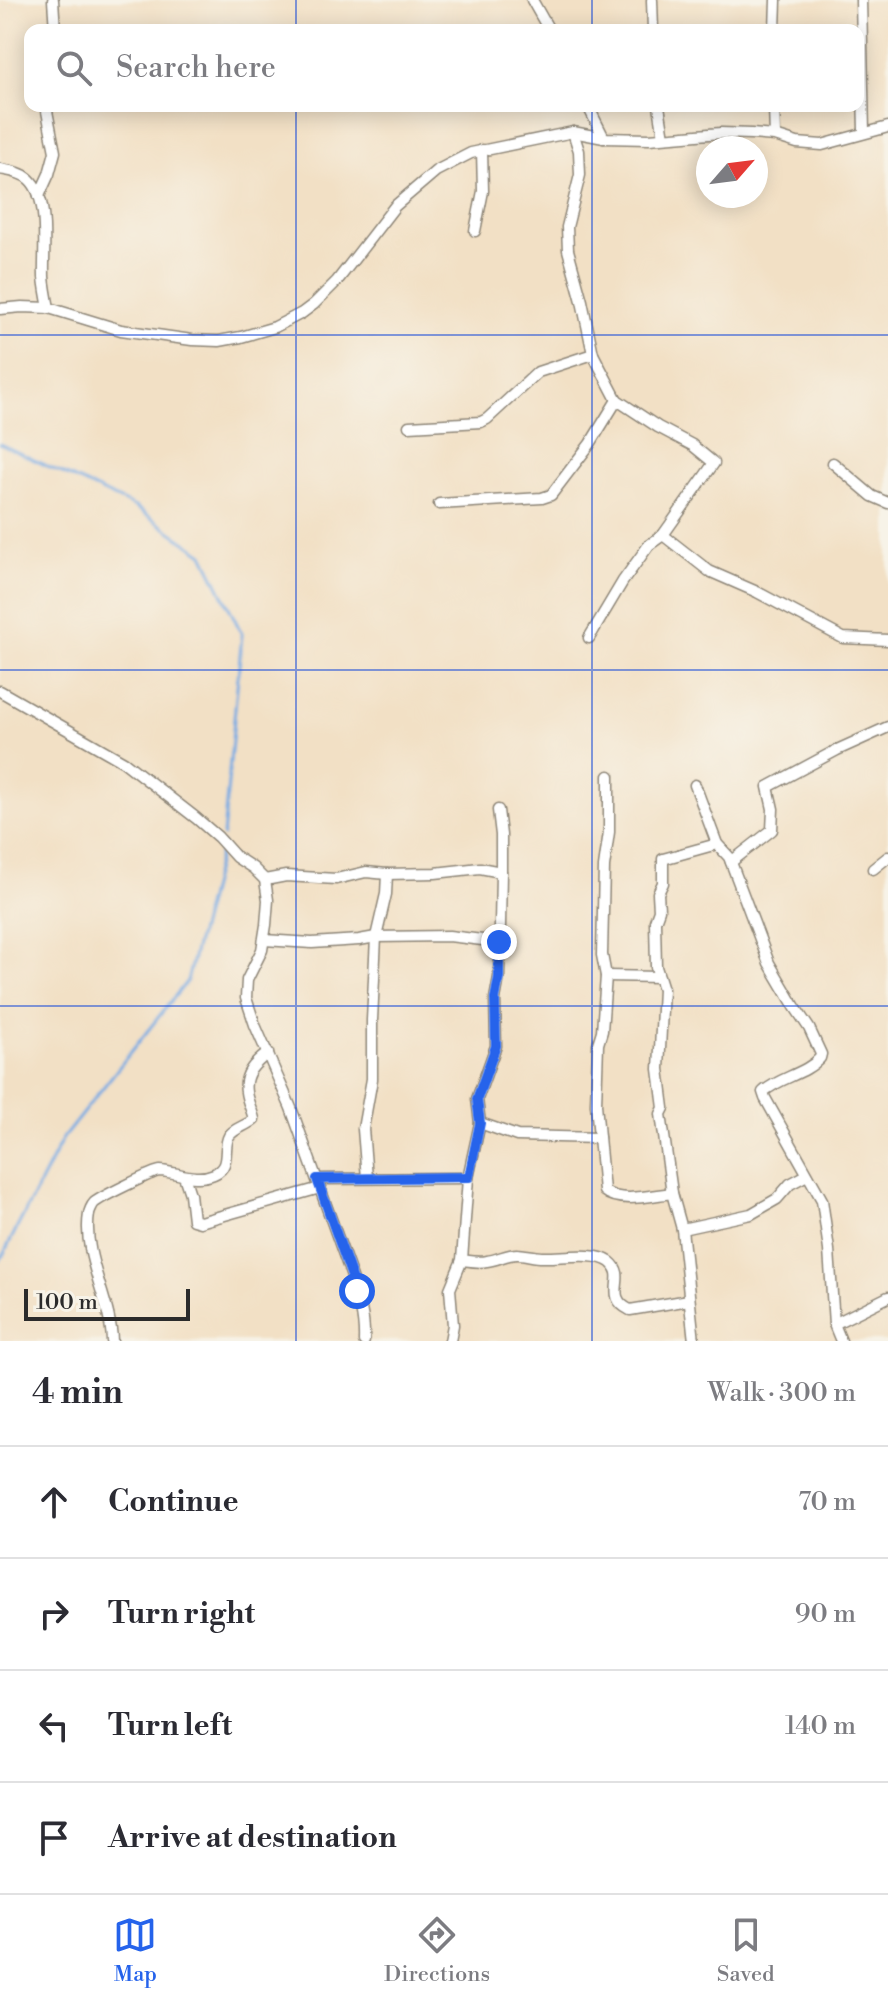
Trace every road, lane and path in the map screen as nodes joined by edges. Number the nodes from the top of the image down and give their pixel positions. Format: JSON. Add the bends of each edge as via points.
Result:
{"nodes":[{"id":1,"x":53,"y":0,"type":"edge"},
{"id":2,"x":532,"y":0,"type":"edge"},
{"id":3,"x":652,"y":0,"type":"edge"},
{"id":4,"x":776,"y":0,"type":"edge"},
{"id":5,"x":861,"y":0,"type":"edge"},
{"id":6,"x":55,"y":24,"type":"edge"},
{"id":7,"x":546,"y":24,"type":"edge"},
{"id":8,"x":653,"y":24,"type":"edge"},
{"id":9,"x":775,"y":24,"type":"edge"},
{"id":10,"x":862,"y":24,"type":"edge"},
{"id":11,"x":47,"y":112,"type":"edge"},
{"id":12,"x":591,"y":112,"type":"edge"},
{"id":13,"x":660,"y":112,"type":"edge"},
{"id":14,"x":774,"y":112,"type":"edge"},
{"id":15,"x":864,"y":112,"type":"edge"},
{"id":16,"x":888,"y":127,"type":"edge"},
{"id":17,"x":573,"y":132,"type":"junction"},
{"id":18,"x":864,"y":132,"type":"junction"},
{"id":19,"x":775,"y":136,"type":"junction"},
{"id":20,"x":664,"y":137,"type":"junction"},
{"id":21,"x":604,"y":138,"type":"junction"},
{"id":22,"x":482,"y":150,"type":"junction"},
{"id":23,"x":0,"y":169,"type":"edge"},
{"id":24,"x":39,"y":196,"type":"junction"},
{"id":25,"x":475,"y":231,"type":"dead end"},
{"id":26,"x":49,"y":308,"type":"junction"},
{"id":27,"x":0,"y":309,"type":"edge"},
{"id":28,"x":593,"y":354,"type":"junction"},
{"id":29,"x":617,"y":400,"type":"junction"},
{"id":30,"x":409,"y":426,"type":"dead end"},
{"id":31,"x":833,"y":463,"type":"dead end"},
{"id":32,"x":888,"y":503,"type":"edge"},
{"id":33,"x":439,"y":504,"type":"dead end"},
{"id":34,"x":663,"y":535,"type":"junction"},
{"id":35,"x":589,"y":638,"type":"dead end"},
{"id":36,"x":888,"y":640,"type":"edge"},
{"id":37,"x":0,"y":691,"type":"edge"},
{"id":38,"x":888,"y":727,"type":"edge"},
{"id":39,"x":609,"y":776,"type":"dead end"},
{"id":40,"x":695,"y":785,"type":"dead end"},
{"id":41,"x":498,"y":810,"type":"dead end"},
{"id":42,"x":717,"y":844,"type":"junction"},
{"id":43,"x":888,"y":857,"type":"edge"},
{"id":44,"x":731,"y":862,"type":"junction"},
{"id":45,"x":873,"y":869,"type":"dead end"},
{"id":46,"x":501,"y":872,"type":"junction"},
{"id":47,"x":387,"y":874,"type":"junction"},
{"id":48,"x":265,"y":880,"type":"junction"},
{"id":49,"x":376,"y":937,"type":"junction"},
{"id":50,"x":264,"y":940,"type":"junction"},
{"id":51,"x":499,"y":942,"type":"junction"},
{"id":52,"x":606,"y":976,"type":"junction"},
{"id":53,"x":659,"y":977,"type":"junction"},
{"id":54,"x":268,"y":1053,"type":"junction"},
{"id":55,"x":480,"y":1123,"type":"junction"},
{"id":56,"x":599,"y":1138,"type":"junction"},
{"id":57,"x":807,"y":1175,"type":"junction"},
{"id":58,"x":184,"y":1176,"type":"junction"},
{"id":59,"x":367,"y":1178,"type":"junction"},
{"id":60,"x":468,"y":1178,"type":"junction"},
{"id":61,"x":318,"y":1183,"type":"junction"},
{"id":62,"x":672,"y":1193,"type":"junction"},
{"id":63,"x":682,"y":1229,"type":"junction"},
{"id":64,"x":462,"y":1260,"type":"junction"},
{"id":65,"x":888,"y":1297,"type":"edge"},
{"id":66,"x":689,"y":1300,"type":"junction"},
{"id":67,"x":834,"y":1324,"type":"junction"},
{"id":68,"x":112,"y":1341,"type":"edge"},
{"id":69,"x":364,"y":1341,"type":"edge"},
{"id":70,"x":450,"y":1341,"type":"edge"},
{"id":71,"x":694,"y":1341,"type":"edge"},
{"id":72,"x":841,"y":1341,"type":"edge"}],
"edges":[{"from":1,"to":6,"type":"street"},
{"from":2,"to":7,"type":"street"},
{"from":3,"to":8,"type":"street"},
{"from":4,"to":9,"type":"street"},
{"from":5,"to":10,"type":"street"},
{"from":11,"to":24,"type":"street","via":[[55,152]]},
{"from":12,"to":21,"type":"street"},
{"from":13,"to":20,"type":"street"},
{"from":14,"to":19,"type":"street"},
{"from":15,"to":18,"type":"street"},
{"from":16,"to":18,"type":"street"},
{"from":17,"to":21,"type":"street"},
{"from":17,"to":22,"type":"street"},
{"from":17,"to":28,"type":"street","via":[[580,175],[567,227],[568,250]]},
{"from":18,"to":19,"type":"street","via":[[822,145]]},
{"from":19,"to":20,"type":"street"},
{"from":20,"to":21,"type":"street"},
{"from":22,"to":25,"type":"street","via":[[483,191]]},
{"from":22,"to":26,"type":"street","via":[[436,171],[395,206],[325,294],[275,327],[219,341],[192,340],[121,330]]},
{"from":23,"to":24,"type":"street","via":[[31,180]]},
{"from":24,"to":26,"type":"street"},
{"from":26,"to":27,"type":"street"},
{"from":28,"to":29,"type":"street"},
{"from":28,"to":30,"type":"street","via":[[538,372],[481,422]]},
{"from":29,"to":33,"type":"street","via":[[551,495]]},
{"from":29,"to":34,"type":"street","via":[[714,463]]},
{"from":31,"to":32,"type":"street"},
{"from":34,"to":35,"type":"street","via":[[649,545]]},
{"from":34,"to":36,"type":"street","via":[[709,571],[843,638]]},
{"from":37,"to":48,"type":"street","via":[[124,762]]},
{"from":38,"to":44,"type":"street","via":[[768,787],[772,830]]},
{"from":39,"to":52,"type":"street","via":[[602,955]]},
{"from":40,"to":42,"type":"street"},
{"from":41,"to":46,"type":"street"},
{"from":42,"to":44,"type":"street"},
{"from":42,"to":53,"type":"street","via":[[663,859],[655,921]]},
{"from":43,"to":45,"type":"street"},
{"from":44,"to":57,"type":"street","via":[[769,963],[821,1054],[818,1062],[763,1092]]},
{"from":46,"to":47,"type":"street","via":[[480,868]]},
{"from":46,"to":51,"type":"street"},
{"from":47,"to":48,"type":"street"},
{"from":47,"to":49,"type":"street"},
{"from":48,"to":50,"type":"street"},
{"from":49,"to":50,"type":"street","via":[[312,943]]},
{"from":49,"to":51,"type":"street"},
{"from":49,"to":59,"type":"street","via":[[372,1079],[363,1129]]},
{"from":50,"to":54,"type":"street","via":[[246,991]]},
{"from":51,"to":55,"type":"street","via":[[496,1046],[477,1099]]},
{"from":52,"to":53,"type":"street"},
{"from":52,"to":56,"type":"street","via":[[598,1044]]},
{"from":53,"to":62,"type":"street","via":[[661,1114]]},
{"from":54,"to":58,"type":"street","via":[[247,1074],[245,1091],[254,1119],[227,1138],[222,1168],[214,1174]]},
{"from":54,"to":61,"type":"street"},
{"from":55,"to":56,"type":"street","via":[[517,1136]]},
{"from":55,"to":60,"type":"street"},
{"from":56,"to":62,"type":"street","via":[[604,1191],[610,1196]]},
{"from":57,"to":63,"type":"street","via":[[751,1214]]},
{"from":57,"to":67,"type":"street","via":[[822,1200]]},
{"from":58,"to":61,"type":"street","via":[[193,1220],[200,1222]]},
{"from":58,"to":68,"type":"street","via":[[157,1171],[95,1202],[89,1212],[90,1243]]},
{"from":59,"to":60,"type":"street"},
{"from":59,"to":61,"type":"street"},
{"from":60,"to":64,"type":"street"},
{"from":61,"to":69,"type":"street","via":[[357,1291]]},
{"from":62,"to":63,"type":"street"},
{"from":63,"to":66,"type":"street"},
{"from":64,"to":66,"type":"street","via":[[485,1262],[516,1254],[593,1257],[616,1268],[616,1296],[630,1310]]},
{"from":64,"to":70,"type":"street","via":[[450,1289]]},
{"from":65,"to":67,"type":"street"},
{"from":66,"to":71,"type":"street"},
{"from":67,"to":72,"type":"street"}]}
